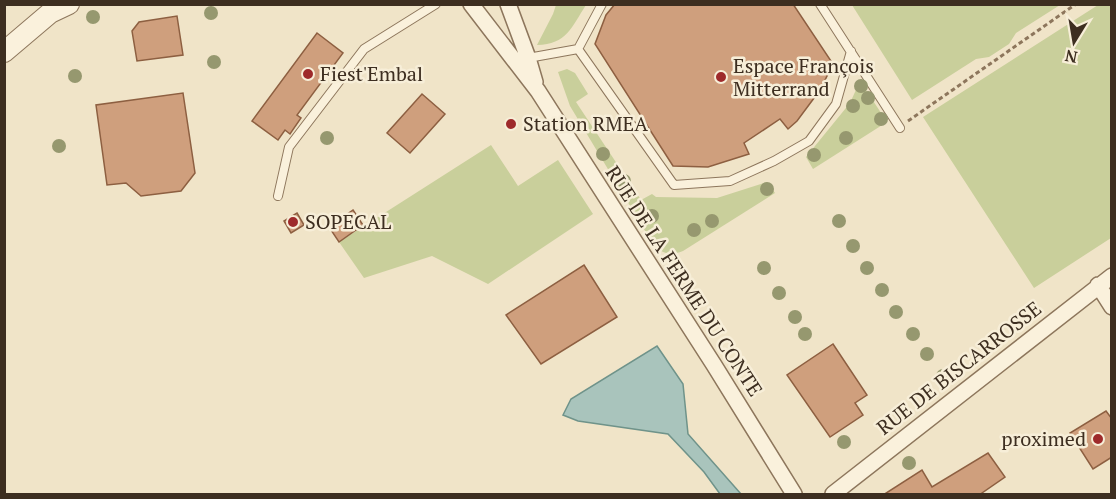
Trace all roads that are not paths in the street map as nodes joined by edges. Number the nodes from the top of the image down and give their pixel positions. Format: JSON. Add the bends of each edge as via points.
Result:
{"nodes":[{"id":1,"x":69,"y":4,"type":"edge"},
{"id":2,"x":436,"y":4,"type":"edge"},
{"id":3,"x":471,"y":4,"type":"edge"},
{"id":4,"x":508,"y":4,"type":"edge"},
{"id":5,"x":602,"y":4,"type":"edge"},
{"id":6,"x":820,"y":4,"type":"edge"},
{"id":7,"x":578,"y":49,"type":"junction"},
{"id":8,"x":851,"y":51,"type":"junction"},
{"id":9,"x":4,"y":52,"type":"edge"},
{"id":10,"x":528,"y":58,"type":"junction"},
{"id":11,"x":538,"y":91,"type":"junction"},
{"id":12,"x":900,"y":128,"type":"road end"},
{"id":13,"x":278,"y":196,"type":"dead end"},
{"id":14,"x":1112,"y":276,"type":"edge"},
{"id":15,"x":1098,"y":285,"type":"junction"},
{"id":16,"x":1112,"y":307,"type":"edge"},
{"id":17,"x":794,"y":495,"type":"edge"},
{"id":18,"x":833,"y":495,"type":"edge"}],
"edges":[{"from":1,"to":9,"type":"street","via":[[50,14]]},
{"from":2,"to":13,"type":"lane","via":[[364,49],[289,147]]},
{"from":3,"to":11,"type":"street","name":"RUE DE LA FERME DU CONTE"},
{"from":4,"to":10,"type":"street","name":"RUE DE LA FERME DU CONTE"},
{"from":5,"to":7,"type":"lane"},
{"from":6,"to":8,"type":"lane"},
{"from":7,"to":8,"type":"lane","via":[[674,186],[730,181],[809,141],[836,104]]},
{"from":7,"to":10,"type":"lane"},
{"from":8,"to":12,"type":"lane"},
{"from":10,"to":11,"type":"street","name":"RUE DE LA FERME DU CONTE"},
{"from":11,"to":17,"type":"street","name":"RUE DE LA FERME DU CONTE"},
{"from":14,"to":15,"type":"street","name":"RUE DE BISCARROSSE"},
{"from":15,"to":16,"type":"street"},
{"from":15,"to":18,"type":"street","name":"RUE DE BISCARROSSE"}]}
